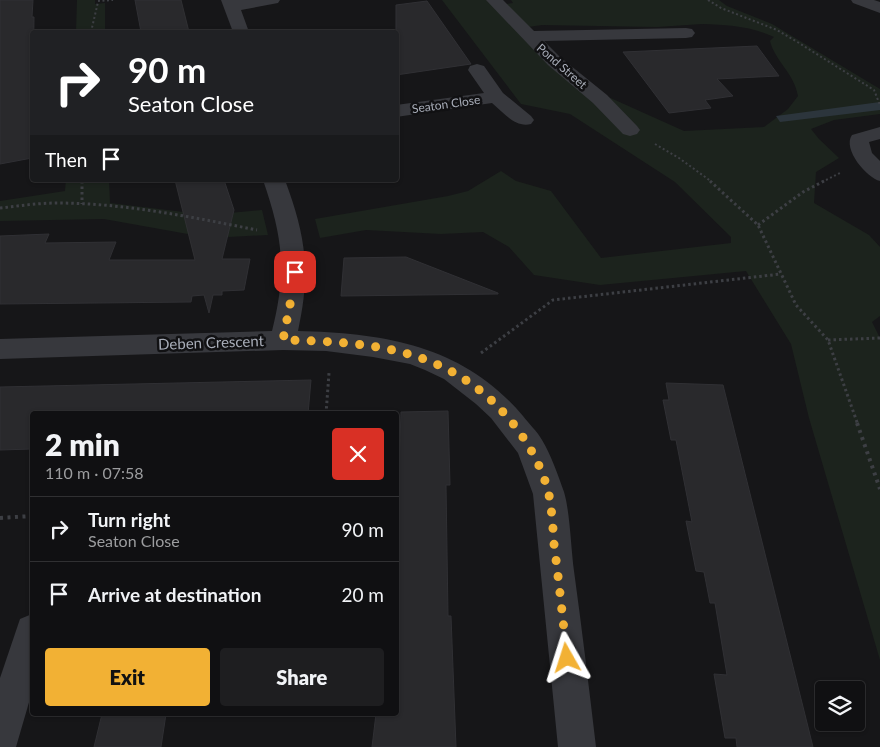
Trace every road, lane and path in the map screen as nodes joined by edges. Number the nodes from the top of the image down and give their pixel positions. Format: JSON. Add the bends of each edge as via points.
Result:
{"nodes":[{"id":1,"x":113,"y":0,"type":"edge"},
{"id":2,"x":272,"y":0,"type":"edge"},
{"id":3,"x":494,"y":0,"type":"edge"},
{"id":4,"x":708,"y":0,"type":"edge"},
{"id":5,"x":859,"y":0,"type":"edge"},
{"id":6,"x":98,"y":1,"type":"edge"},
{"id":7,"x":231,"y":3,"type":"edge"},
{"id":8,"x":880,"y":8,"type":"edge"},
{"id":9,"x":91,"y":30,"type":"edge"},
{"id":10,"x":240,"y":30,"type":"edge"},
{"id":11,"x":686,"y":33,"type":"dead end"},
{"id":12,"x":529,"y":36,"type":"junction"},
{"id":13,"x":477,"y":70,"type":"dead end"},
{"id":14,"x":496,"y":97,"type":"junction"},
{"id":15,"x":880,"y":104,"type":"edge"},
{"id":16,"x":399,"y":111,"type":"edge"},
{"id":17,"x":524,"y":120,"type":"dead end"},
{"id":18,"x":630,"y":130,"type":"joint"},
{"id":19,"x":880,"y":133,"type":"edge"},
{"id":20,"x":873,"y":168,"type":"edge"},
{"id":21,"x":82,"y":182,"type":"edge"},
{"id":22,"x":275,"y":182,"type":"edge"},
{"id":23,"x":82,"y":204,"type":"junction"},
{"id":24,"x":0,"y":208,"type":"edge"},
{"id":25,"x":758,"y":225,"type":"junction"},
{"id":26,"x":292,"y":236,"type":"junction"},
{"id":27,"x":781,"y":274,"type":"junction"},
{"id":28,"x":880,"y":338,"type":"edge"},
{"id":29,"x":283,"y":340,"type":"junction"},
{"id":30,"x":828,"y":340,"type":"junction"},
{"id":31,"x":331,"y":342,"type":"junction"},
{"id":32,"x":0,"y":349,"type":"edge"},
{"id":33,"x":454,"y":372,"type":"junction"},
{"id":34,"x":326,"y":411,"type":"edge"},
{"id":35,"x":880,"y":489,"type":"edge"},
{"id":36,"x":30,"y":516,"type":"edge"},
{"id":37,"x":0,"y":518,"type":"edge"},
{"id":38,"x":30,"y":638,"type":"edge"},
{"id":39,"x":0,"y":740,"type":"edge"},
{"id":40,"x":577,"y":747,"type":"edge"}],
"edges":[{"from":1,"to":6,"type":"path"},
{"from":2,"to":7,"type":"street"},
{"from":3,"to":12,"type":"street","name":"Pond Street"},
{"from":4,"to":15,"type":"path","via":[[792,38],[865,83],[874,90]]},
{"from":5,"to":8,"type":"street"},
{"from":6,"to":9,"type":"path"},
{"from":7,"to":10,"type":"street"},
{"from":11,"to":12,"type":"street"},
{"from":12,"to":18,"type":"street","name":"Pond Street"},
{"from":13,"to":14,"type":"street"},
{"from":14,"to":16,"type":"street","name":"Seaton Close"},
{"from":14,"to":17,"type":"street"},
{"from":18,"to":25,"type":"path","via":[[679,158],[710,181]]},
{"from":19,"to":20,"type":"street","via":[[859,139],[858,145]]},
{"from":20,"to":25,"type":"path","via":[[803,192]]},
{"from":21,"to":23,"type":"path"},
{"from":22,"to":26,"type":"street"},
{"from":23,"to":24,"type":"path"},
{"from":23,"to":26,"type":"path","via":[[175,215]]},
{"from":25,"to":27,"type":"path"},
{"from":26,"to":29,"type":"street","via":[[294,284]]},
{"from":27,"to":30,"type":"path","via":[[796,306]]},
{"from":27,"to":33,"type":"path","via":[[553,300]]},
{"from":28,"to":30,"type":"path"},
{"from":29,"to":31,"type":"street","name":"Deben Crescent"},
{"from":29,"to":32,"type":"street","name":"Deben Crescent"},
{"from":30,"to":35,"type":"path"},
{"from":31,"to":33,"type":"street","name":"Deben Crescent","via":[[373,346],[414,355]]},
{"from":31,"to":34,"type":"path"},
{"from":33,"to":40,"type":"street","name":"Deben Crescent","via":[[486,396],[531,447],[549,494]]},
{"from":36,"to":37,"type":"path"},
{"from":38,"to":39,"type":"street"}]}
